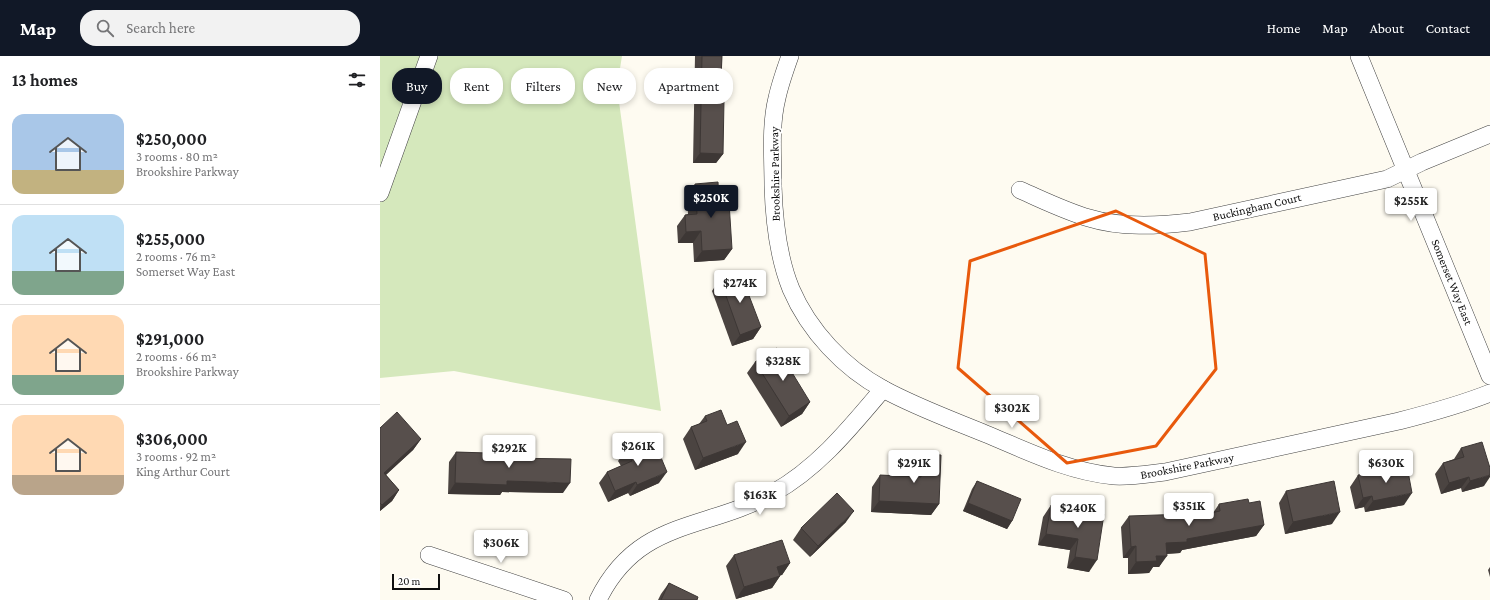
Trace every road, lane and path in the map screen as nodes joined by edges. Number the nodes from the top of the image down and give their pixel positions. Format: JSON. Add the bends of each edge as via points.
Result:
{"nodes":[{"id":1,"x":429,"y":56,"type":"edge"},
{"id":2,"x":790,"y":56,"type":"edge"},
{"id":3,"x":1358,"y":56,"type":"edge"},
{"id":4,"x":1490,"y":134,"type":"edge"},
{"id":5,"x":1406,"y":170,"type":"junction"},
{"id":6,"x":1020,"y":190,"type":"dead end"},
{"id":7,"x":380,"y":193,"type":"edge"},
{"id":8,"x":1490,"y":376,"type":"edge"},
{"id":9,"x":883,"y":389,"type":"junction"},
{"id":10,"x":1490,"y":393,"type":"edge"},
{"id":11,"x":429,"y":555,"type":"dead end"},
{"id":12,"x":564,"y":600,"type":"edge"},
{"id":13,"x":598,"y":600,"type":"edge"}],
"edges":[{"from":1,"to":7,"type":"street"},
{"from":2,"to":9,"type":"street","name":"Brookshire Parkway","via":[[776,99],[773,124],[774,202],[785,271],[801,309],[822,338],[847,364]]},
{"from":3,"to":5,"type":"street","name":"Somerset Way East"},
{"from":4,"to":5,"type":"street","name":"Buckingham Court"},
{"from":5,"to":6,"type":"street","name":"Buckingham Court","via":[[1387,179],[1170,225],[1133,225],[1096,220]]},
{"from":5,"to":8,"type":"street","name":"Somerset Way East"},
{"from":9,"to":10,"type":"street","name":"Brookshire Parkway","via":[[934,413],[1052,461],[1096,474],[1115,476],[1164,472],[1384,424],[1437,412]]},
{"from":9,"to":13,"type":"street","via":[[824,455],[790,483],[759,501],[677,529],[643,545],[613,574]]},
{"from":11,"to":12,"type":"street"}]}
